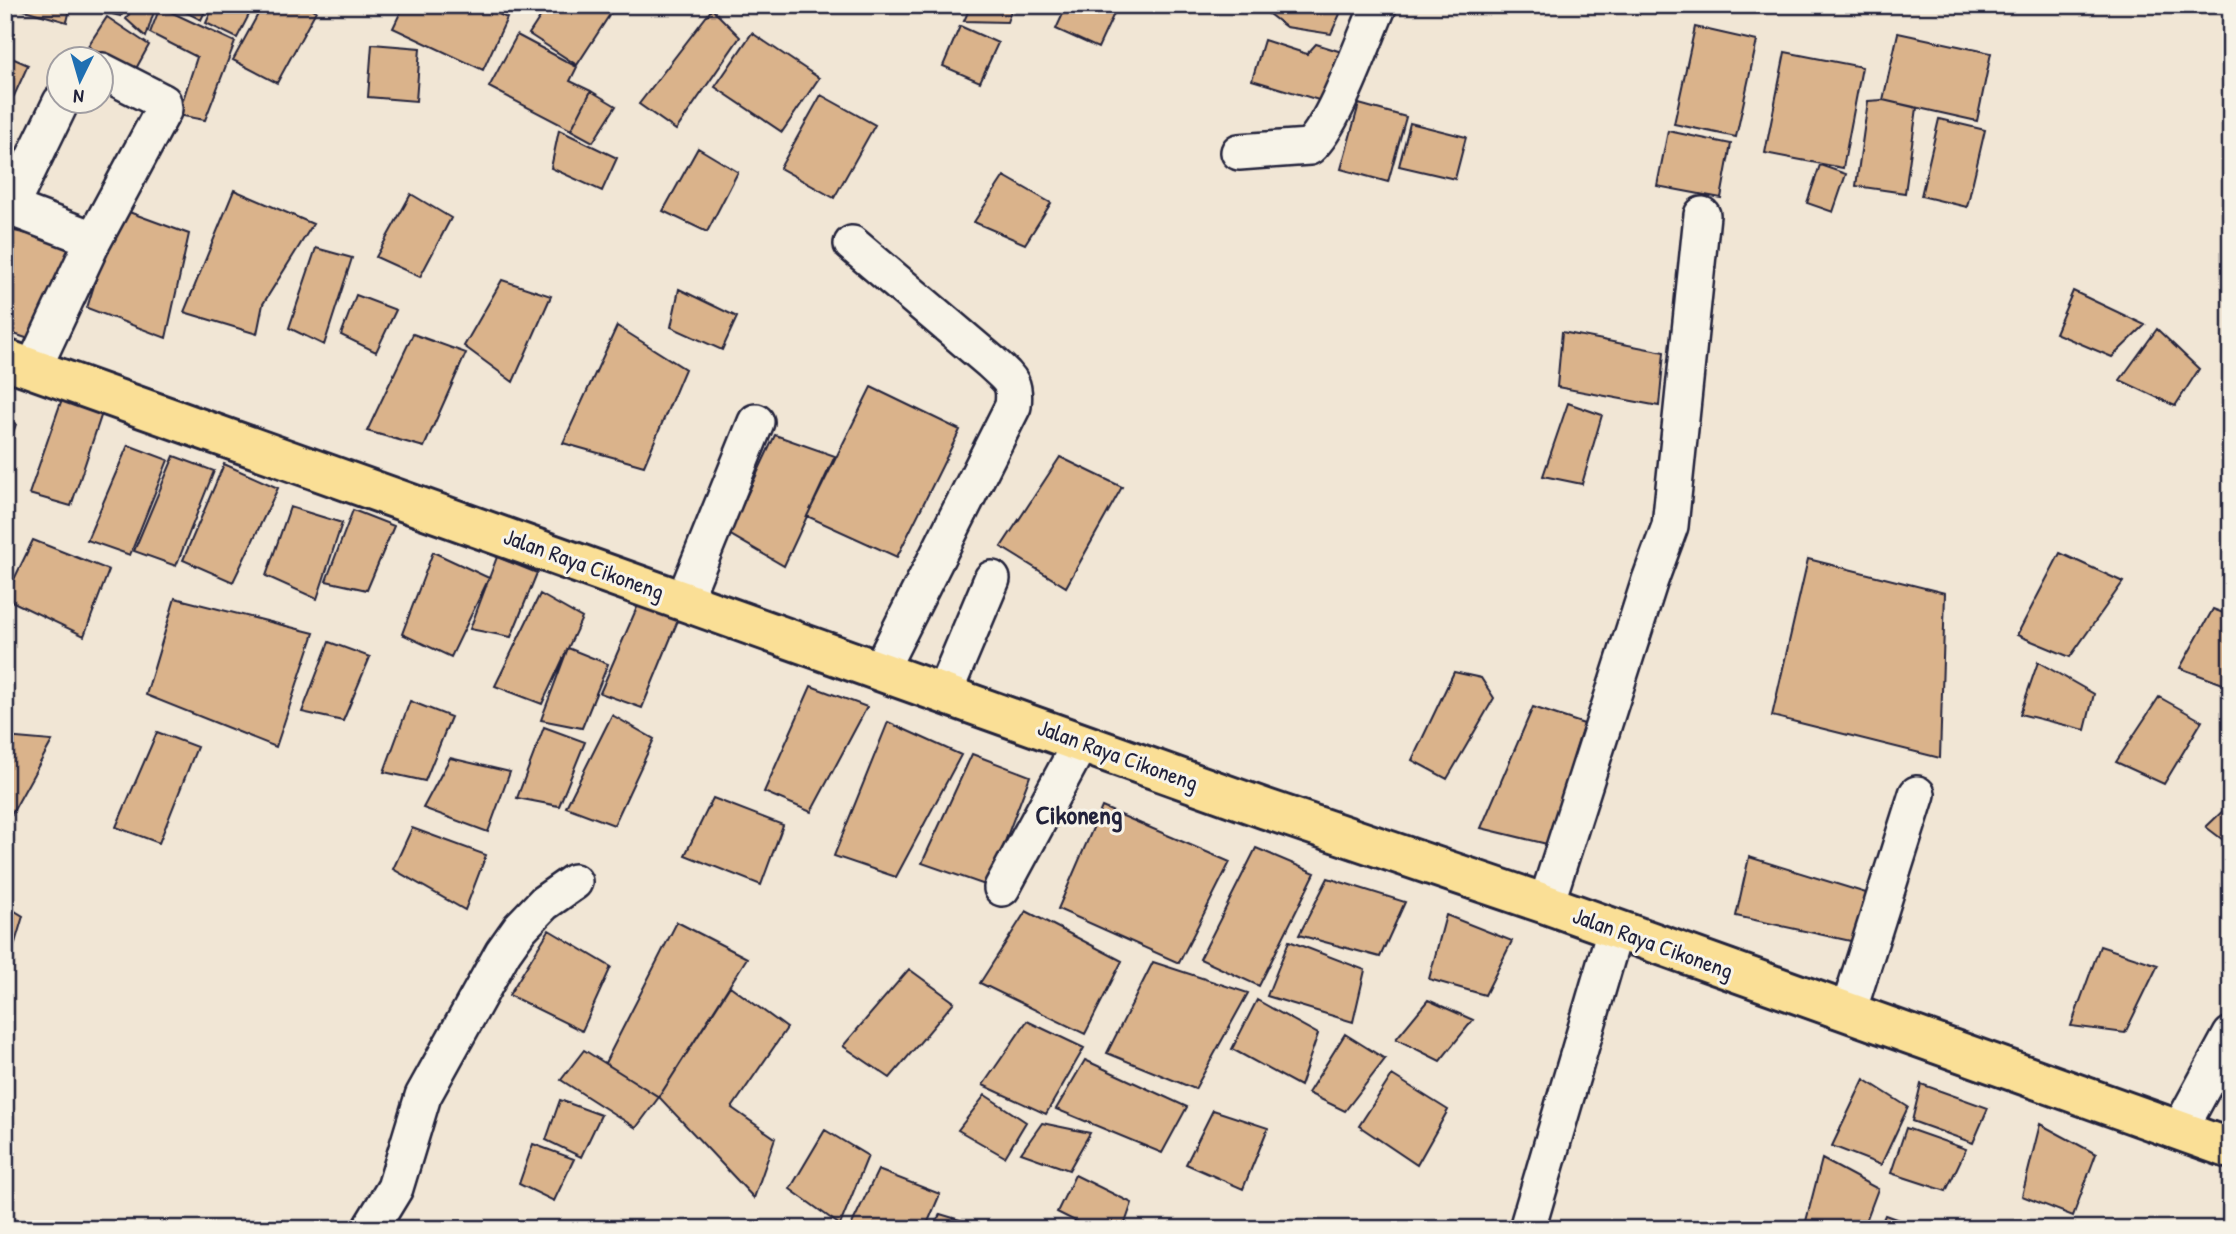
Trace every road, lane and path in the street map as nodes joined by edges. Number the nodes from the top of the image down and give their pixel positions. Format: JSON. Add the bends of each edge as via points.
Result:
{"nodes":[{"id":1,"x":1379,"y":5,"type":"edge"},
{"id":2,"x":116,"y":78,"type":"edge"},
{"id":3,"x":54,"y":116,"type":"edge"},
{"id":4,"x":1239,"y":152,"type":"dead end"},
{"id":5,"x":1702,"y":215,"type":"dead end"},
{"id":6,"x":92,"y":243,"type":"junction"},
{"id":7,"x":852,"y":244,"type":"dead end"},
{"id":8,"x":19,"y":364,"type":"edge"},
{"id":9,"x":755,"y":422,"type":"dead end"},
{"id":10,"x":992,"y":579,"type":"dead end"},
{"id":11,"x":684,"y":600,"type":"junction"},
{"id":12,"x":880,"y":670,"type":"junction"},
{"id":13,"x":944,"y":693,"type":"junction"},
{"id":14,"x":1081,"y":742,"type":"junction"},
{"id":15,"x":1917,"y":794,"type":"dead end"},
{"id":16,"x":574,"y":882,"type":"dead end"},
{"id":17,"x":1002,"y":888,"type":"dead end"},
{"id":18,"x":1546,"y":904,"type":"junction"},
{"id":19,"x":1615,"y":930,"type":"junction"},
{"id":20,"x":1848,"y":1012,"type":"junction"},
{"id":21,"x":2231,"y":1035,"type":"edge"},
{"id":22,"x":2179,"y":1131,"type":"junction"},
{"id":23,"x":2231,"y":1149,"type":"edge"},
{"id":24,"x":370,"y":1229,"type":"edge"},
{"id":25,"x":1527,"y":1229,"type":"edge"}],
"edges":[{"from":1,"to":4,"type":"street","via":[[1317,140],[1309,147]]},
{"from":2,"to":6,"type":"street","via":[[163,102],[164,109]]},
{"from":3,"to":6,"type":"street","via":[[13,201],[14,209]]},
{"from":5,"to":18,"type":"street","via":[[1670,526]]},
{"from":6,"to":8,"type":"street"},
{"from":7,"to":12,"type":"street","via":[[991,362],[1015,390],[1013,406]]},
{"from":8,"to":11,"type":"highway","name":"Jalan Raya Cikoneng"},
{"from":9,"to":11,"type":"street"},
{"from":10,"to":13,"type":"street"},
{"from":11,"to":12,"type":"highway","name":"Jalan Raya Cikoneng"},
{"from":12,"to":13,"type":"highway","name":"Jalan Raya Cikoneng"},
{"from":13,"to":14,"type":"highway","name":"Jalan Raya Cikoneng"},
{"from":14,"to":17,"type":"street"},
{"from":14,"to":18,"type":"highway","name":"Jalan Raya Cikoneng"},
{"from":15,"to":20,"type":"street"},
{"from":16,"to":24,"type":"street","via":[[544,903],[503,952],[423,1096],[395,1188]]},
{"from":18,"to":19,"type":"highway","name":"Jalan Raya Cikoneng"},
{"from":19,"to":20,"type":"highway","name":"Jalan Raya Cikoneng"},
{"from":19,"to":25,"type":"street"},
{"from":20,"to":22,"type":"highway","name":"Jalan Raya Cikoneng"},
{"from":21,"to":22,"type":"street"},
{"from":22,"to":23,"type":"highway","name":"Jalan Raya Cikoneng"}]}
